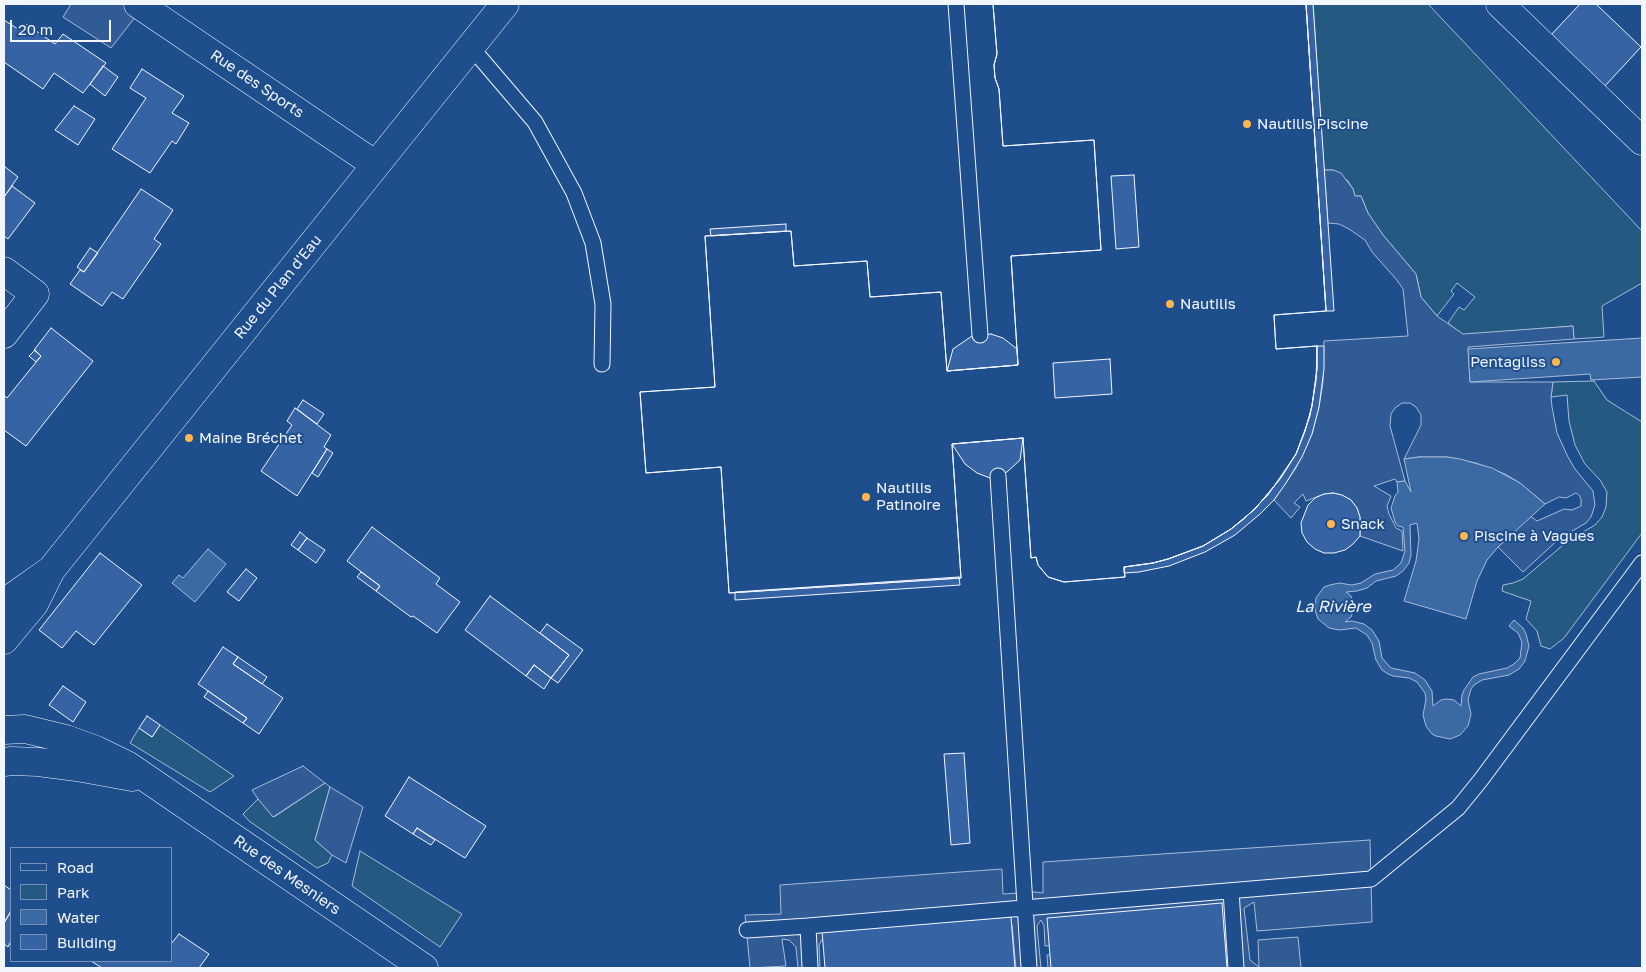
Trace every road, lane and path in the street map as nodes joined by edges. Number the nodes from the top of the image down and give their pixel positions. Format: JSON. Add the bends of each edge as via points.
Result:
{"nodes":[{"id":1,"x":138,"y":4,"type":"edge"},
{"id":2,"x":505,"y":4,"type":"edge"},
{"id":3,"x":956,"y":4,"type":"edge"},
{"id":4,"x":1500,"y":4,"type":"edge"},
{"id":5,"x":471,"y":47,"type":"junction"},
{"id":6,"x":1642,"y":141,"type":"edge"},
{"id":7,"x":376,"y":164,"type":"junction"},
{"id":8,"x":4,"y":271,"type":"edge"},
{"id":9,"x":4,"y":334,"type":"edge"},
{"id":10,"x":980,"y":335,"type":"dead end"},
{"id":11,"x":602,"y":364,"type":"dead end"},
{"id":12,"x":998,"y":476,"type":"dead end"},
{"id":13,"x":1642,"y":563,"type":"edge"},
{"id":14,"x":51,"y":570,"type":"junction"},
{"id":15,"x":4,"y":603,"type":"edge"},
{"id":16,"x":4,"y":640,"type":"edge"},
{"id":17,"x":4,"y":730,"type":"edge"},
{"id":18,"x":6,"y":756,"type":"edge"},
{"id":19,"x":150,"y":781,"type":"junction"},
{"id":20,"x":1231,"y":891,"type":"junction"},
{"id":21,"x":1024,"y":908,"type":"junction"},
{"id":22,"x":808,"y":926,"type":"junction"},
{"id":23,"x":747,"y":930,"type":"dead end"},
{"id":24,"x":410,"y":964,"type":"edge"},
{"id":25,"x":810,"y":968,"type":"edge"},
{"id":26,"x":1029,"y":968,"type":"edge"},
{"id":27,"x":1236,"y":968,"type":"edge"}],
"edges":[{"from":1,"to":7,"type":"street","name":"Rue des Sports"},
{"from":2,"to":5,"type":"street","name":"Rue du Plan d'Eau"},
{"from":3,"to":10,"type":"lane"},
{"from":4,"to":6,"type":"street"},
{"from":5,"to":7,"type":"street","name":"Rue du Plan d'Eau"},
{"from":5,"to":11,"type":"lane","via":[[534,122],[574,193],[593,243],[603,304]]},
{"from":7,"to":14,"type":"street","name":"Rue du Plan d'Eau"},
{"from":8,"to":9,"type":"street","via":[[35,294]]},
{"from":12,"to":21,"type":"lane"},
{"from":13,"to":20,"type":"lane","via":[[1458,808],[1371,879]]},
{"from":14,"to":15,"type":"street","name":"Rue du Plan d'Eau"},
{"from":14,"to":16,"type":"street","name":"Rue du Plan d'Eau","via":[[34,604]]},
{"from":17,"to":19,"type":"street","name":"Rue des Mesniers","via":[[25,729],[96,750]]},
{"from":18,"to":19,"type":"street","name":"Rue des Mesniers"},
{"from":19,"to":24,"type":"street","name":"Rue des Mesniers"},
{"from":20,"to":21,"type":"lane"},
{"from":20,"to":27,"type":"lane"},
{"from":21,"to":22,"type":"lane"},
{"from":21,"to":26,"type":"lane"},
{"from":22,"to":23,"type":"lane"},
{"from":22,"to":25,"type":"lane"}]}
